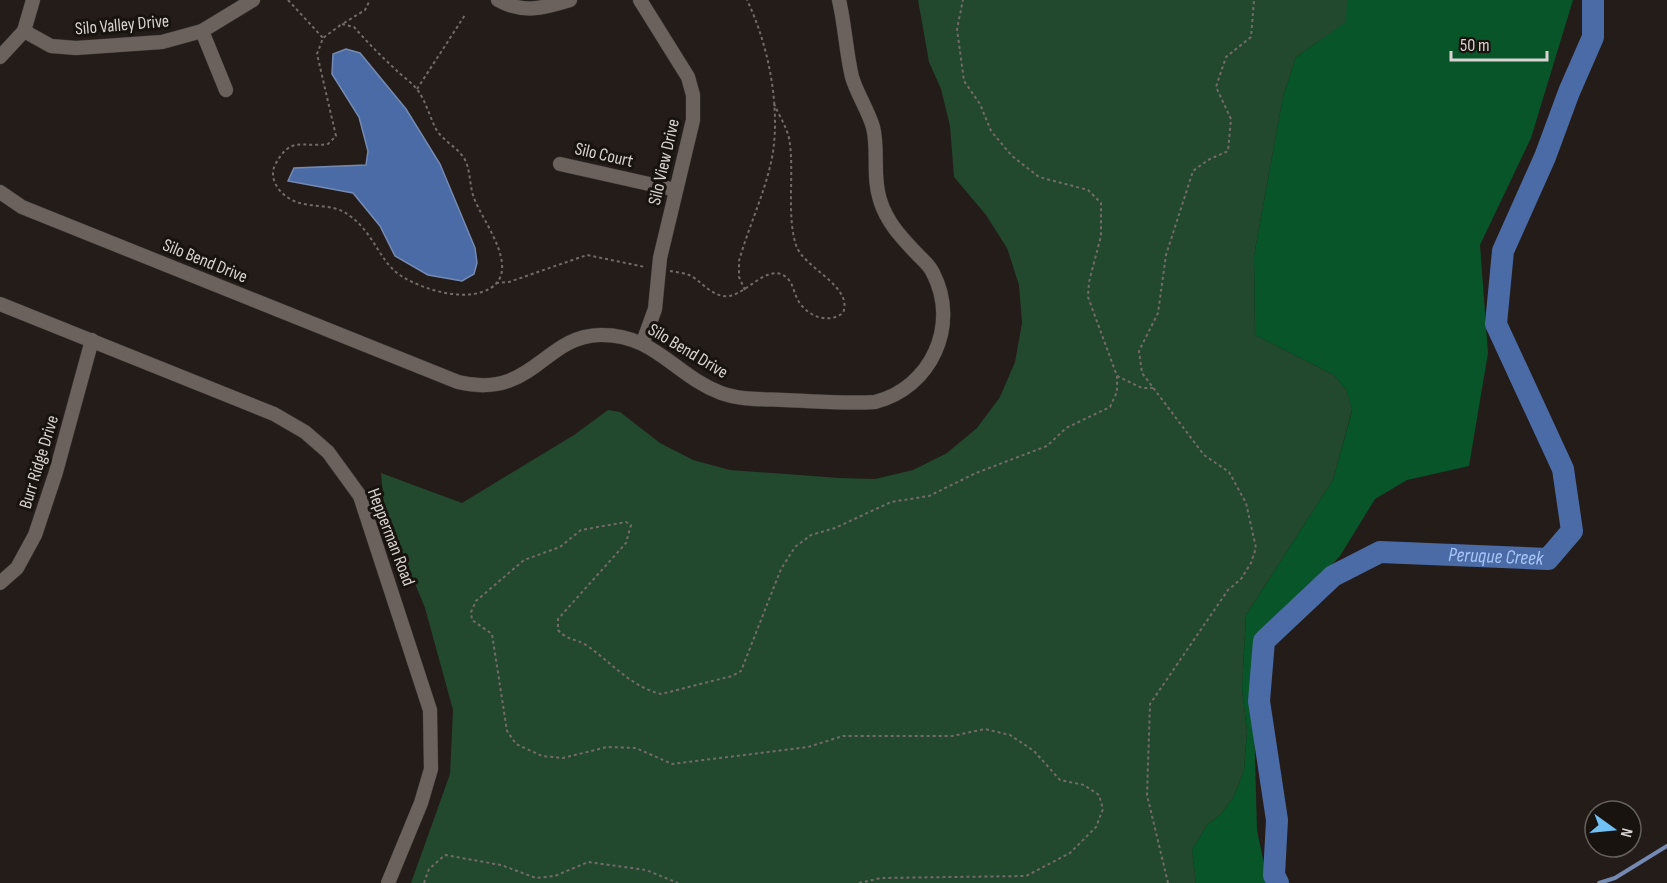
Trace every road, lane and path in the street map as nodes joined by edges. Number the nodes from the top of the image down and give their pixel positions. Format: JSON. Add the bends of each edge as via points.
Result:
{"nodes":[{"id":1,"x":33,"y":0,"type":"edge"},
{"id":2,"x":253,"y":0,"type":"edge"},
{"id":3,"x":288,"y":0,"type":"edge"},
{"id":4,"x":370,"y":0,"type":"edge"},
{"id":5,"x":498,"y":0,"type":"edge"},
{"id":6,"x":570,"y":0,"type":"edge"},
{"id":7,"x":640,"y":0,"type":"edge"},
{"id":8,"x":747,"y":0,"type":"edge"},
{"id":9,"x":839,"y":0,"type":"edge"},
{"id":10,"x":963,"y":0,"type":"edge"},
{"id":11,"x":1254,"y":0,"type":"edge"},
{"id":12,"x":465,"y":15,"type":"dead end"},
{"id":13,"x":342,"y":24,"type":"junction"},
{"id":14,"x":24,"y":31,"type":"junction"},
{"id":15,"x":202,"y":31,"type":"junction"},
{"id":16,"x":323,"y":38,"type":"junction"},
{"id":17,"x":0,"y":57,"type":"edge"},
{"id":18,"x":417,"y":89,"type":"junction"},
{"id":19,"x":225,"y":90,"type":"dead end"},
{"id":20,"x":774,"y":104,"type":"junction"},
{"id":21,"x":560,"y":164,"type":"dead end"},
{"id":22,"x":676,"y":190,"type":"junction"},
{"id":23,"x":0,"y":192,"type":"edge"},
{"id":24,"x":650,"y":268,"type":"dead end"},
{"id":25,"x":668,"y":271,"type":"dead end"},
{"id":26,"x":495,"y":283,"type":"junction"},
{"id":27,"x":745,"y":290,"type":"junction"},
{"id":28,"x":0,"y":304,"type":"edge"},
{"id":29,"x":92,"y":340,"type":"junction"},
{"id":30,"x":643,"y":342,"type":"junction"},
{"id":31,"x":1117,"y":376,"type":"junction"},
{"id":32,"x":1153,"y":388,"type":"junction"},
{"id":33,"x":0,"y":583,"type":"edge"},
{"id":34,"x":388,"y":883,"type":"edge"},
{"id":35,"x":424,"y":883,"type":"edge"},
{"id":36,"x":678,"y":883,"type":"edge"},
{"id":37,"x":860,"y":883,"type":"edge"},
{"id":38,"x":1168,"y":883,"type":"edge"}],
"edges":[{"from":1,"to":14,"type":"street"},
{"from":2,"to":15,"type":"street","name":"Silo Valley Drive"},
{"from":3,"to":16,"type":"path"},
{"from":4,"to":13,"type":"path","via":[[365,10]]},
{"from":5,"to":6,"type":"street","via":[[513,8],[541,9]]},
{"from":7,"to":22,"type":"street","name":"Silo View Drive","via":[[688,77],[693,95],[693,120]]},
{"from":8,"to":20,"type":"path","via":[[758,26]]},
{"from":9,"to":30,"type":"street","name":"Silo Bend Drive","via":[[852,77],[874,129],[876,186],[882,207],[899,235],[932,270],[941,290],[943,324],[934,357],[909,387],[892,398],[875,402],[751,398],[706,386]]},
{"from":10,"to":31,"type":"path","via":[[957,30],[964,81],[980,104],[991,131],[1012,156],[1039,177],[1088,190],[1101,203],[1101,236],[1088,297]]},
{"from":11,"to":32,"type":"path","via":[[1251,38],[1226,57],[1216,87],[1231,119],[1228,151],[1193,171],[1166,255],[1158,313],[1139,351],[1142,373]]},
{"from":12,"to":18,"type":"path"},
{"from":13,"to":16,"type":"path"},
{"from":13,"to":18,"type":"path","via":[[354,27]]},
{"from":14,"to":15,"type":"street","name":"Silo Valley Drive","via":[[51,46],[76,48],[162,42]]},
{"from":14,"to":17,"type":"street"},
{"from":15,"to":19,"type":"street"},
{"from":16,"to":26,"type":"path","via":[[317,48],[317,60],[336,136],[328,144],[294,144],[286,148],[272,174],[280,191],[293,201],[332,207],[351,216],[369,233],[395,272],[416,284],[472,294]]},
{"from":18,"to":26,"type":"path","via":[[438,132],[467,165],[474,199],[500,251],[501,269]]},
{"from":20,"to":27,"type":"path","via":[[772,154],[739,261],[739,277]]},
{"from":20,"to":27,"type":"path","via":[[789,137],[796,247],[841,293],[845,310],[834,318],[812,315],[800,303],[790,281],[776,272]]},
{"from":21,"to":22,"type":"street","name":"Silo Court"},
{"from":22,"to":30,"type":"street","name":"Silo View Drive","via":[[660,258],[655,309]]},
{"from":23,"to":30,"type":"street","name":"Silo Bend Drive","via":[[22,207],[474,386],[507,383],[583,338],[599,335]]},
{"from":24,"to":26,"type":"path","via":[[587,255],[509,282]]},
{"from":25,"to":27,"type":"path","via":[[691,276],[724,296]]},
{"from":28,"to":29,"type":"street","name":"Hepperman Road"},
{"from":29,"to":33,"type":"street","name":"Burr Ridge Drive","via":[[35,535],[17,568]]},
{"from":29,"to":34,"type":"street","name":"Hepperman Road","via":[[274,414],[305,432],[328,452],[360,496],[430,710],[431,769]]},
{"from":31,"to":32,"type":"path","via":[[1142,388]]},
{"from":31,"to":37,"type":"path","via":[[1117,393],[1110,406],[1066,428],[1047,446],[976,472],[929,496],[891,502],[810,536],[795,547],[781,569],[741,671],[732,676],[661,694],[650,692],[558,630],[558,619],[626,543],[631,531],[627,522],[581,530],[560,547],[524,560],[476,601],[472,620],[492,634],[507,731],[516,744],[542,756],[563,758],[607,747],[636,748],[672,764],[808,747],[843,736],[952,736],[985,729],[1010,735],[1034,751],[1060,780],[1084,785],[1099,795],[1103,809],[1096,827],[1070,853],[1026,876],[880,878]]},
{"from":32,"to":38,"type":"path","via":[[1204,454],[1229,472],[1246,503],[1256,548],[1241,579],[1228,590],[1150,705],[1147,795]]},
{"from":35,"to":36,"type":"path","via":[[429,869],[445,855],[501,865],[536,878],[555,876],[588,861],[646,870]]}]}
